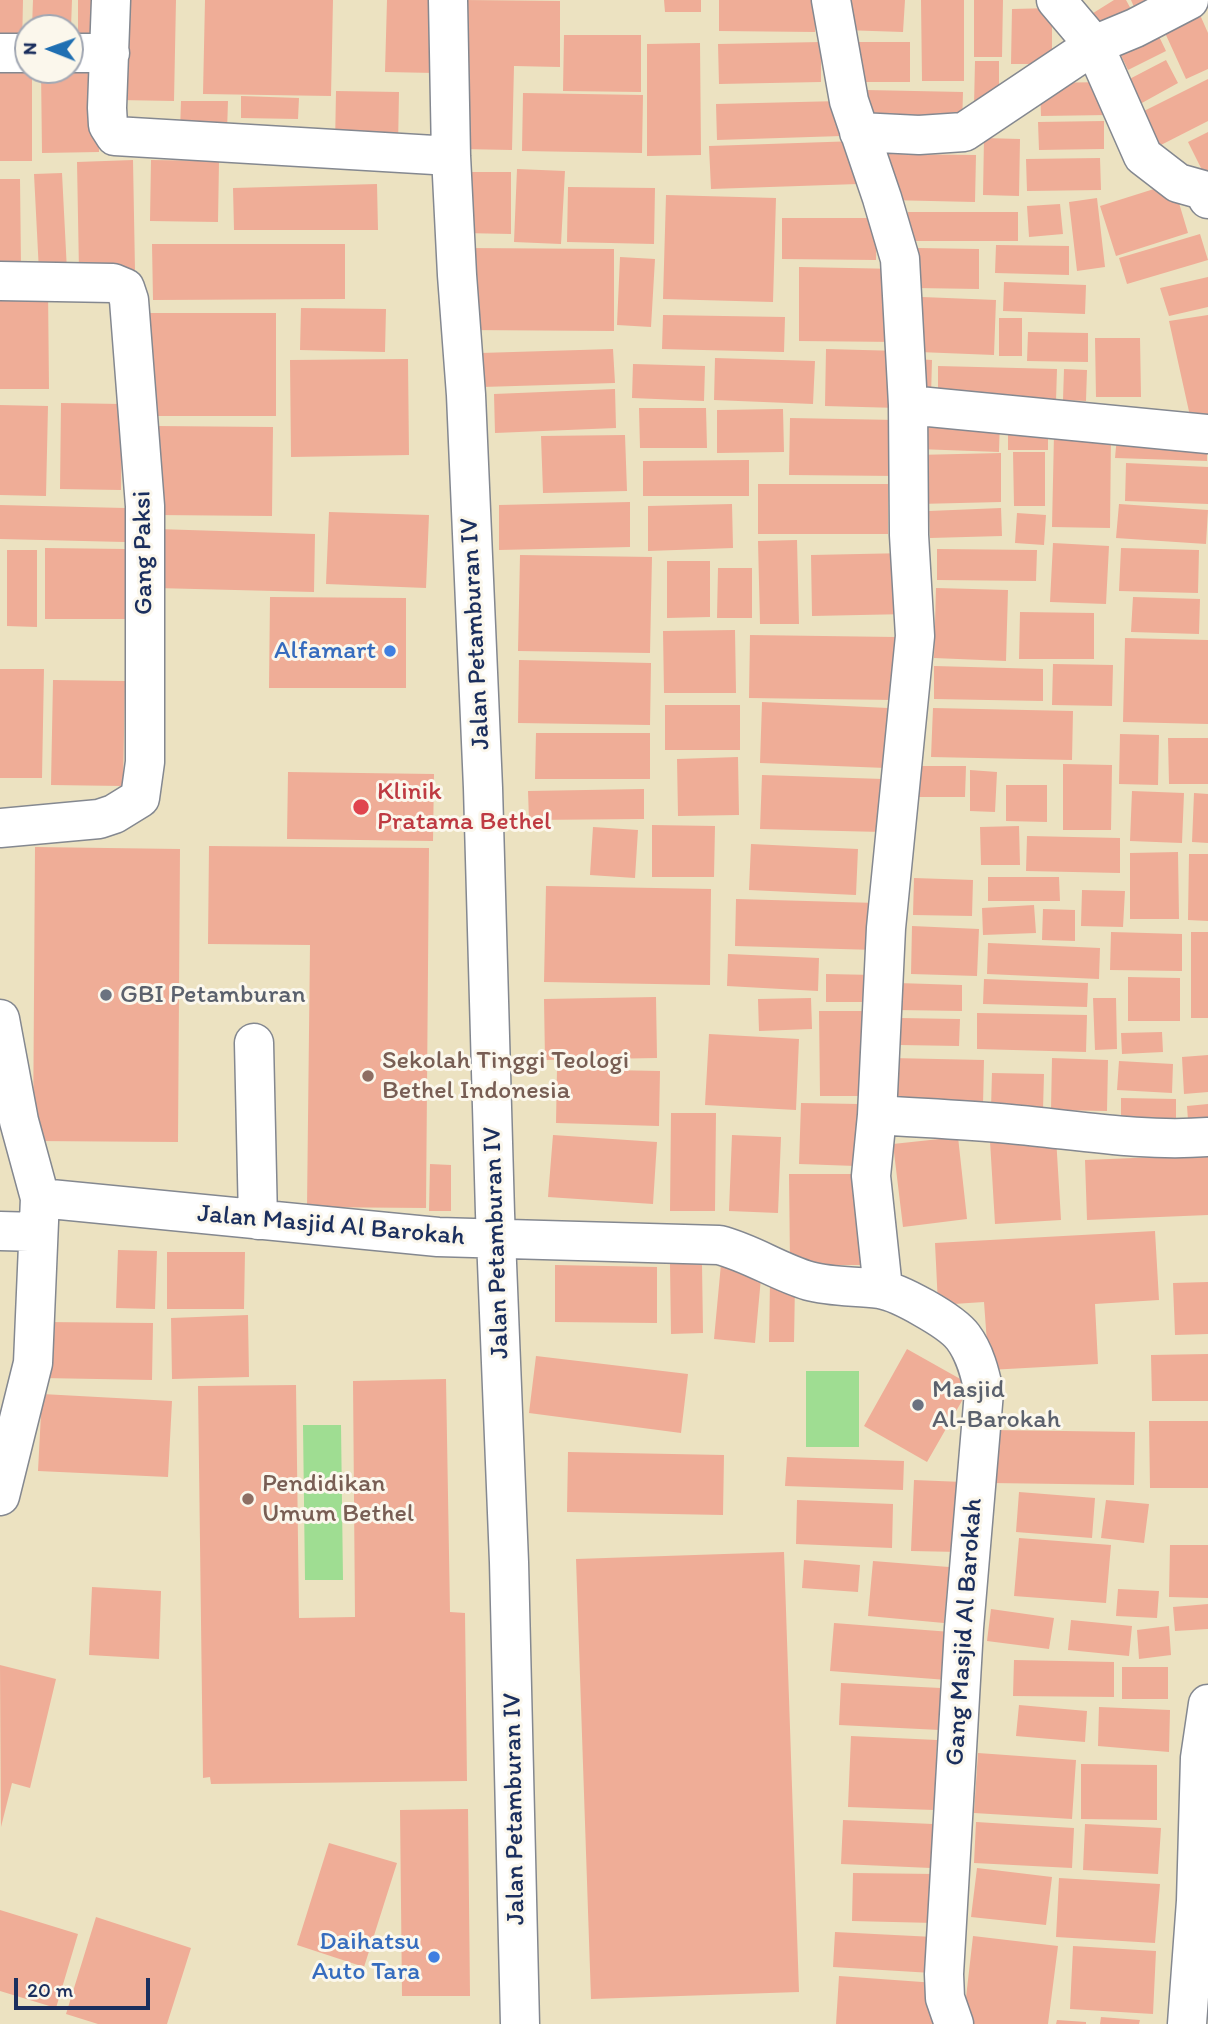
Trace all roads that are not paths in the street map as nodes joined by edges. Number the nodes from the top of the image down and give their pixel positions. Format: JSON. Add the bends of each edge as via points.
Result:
{"nodes":[{"id":1,"x":111,"y":0,"type":"edge"},
{"id":2,"x":448,"y":0,"type":"edge"},
{"id":3,"x":831,"y":0,"type":"edge"},
{"id":4,"x":1056,"y":0,"type":"edge"},
{"id":5,"x":1189,"y":0,"type":"edge"},
{"id":6,"x":1094,"y":45,"type":"junction"},
{"id":7,"x":110,"y":52,"type":"junction"},
{"id":8,"x":84,"y":53,"type":"edge"},
{"id":9,"x":859,"y":132,"type":"junction"},
{"id":10,"x":451,"y":156,"type":"junction"},
{"id":11,"x":1208,"y":199,"type":"edge"},
{"id":12,"x":0,"y":281,"type":"edge"},
{"id":13,"x":908,"y":405,"type":"junction"},
{"id":14,"x":1208,"y":434,"type":"edge"},
{"id":15,"x":0,"y":828,"type":"edge"},
{"id":16,"x":0,"y":1019,"type":"edge"},
{"id":17,"x":254,"y":1043,"type":"dead end"},
{"id":18,"x":877,"y":1115,"type":"junction"},
{"id":19,"x":1208,"y":1137,"type":"edge"},
{"id":20,"x":39,"y":1215,"type":"junction"},
{"id":21,"x":258,"y":1220,"type":"junction"},
{"id":22,"x":0,"y":1231,"type":"edge"},
{"id":23,"x":496,"y":1239,"type":"junction"},
{"id":24,"x":883,"y":1289,"type":"junction"},
{"id":25,"x":0,"y":1496,"type":"edge"},
{"id":26,"x":1208,"y":1704,"type":"edge"},
{"id":27,"x":1202,"y":1901,"type":"edge"},
{"id":28,"x":520,"y":2024,"type":"edge"},
{"id":29,"x":954,"y":2024,"type":"edge"},
{"id":30,"x":1187,"y":2024,"type":"edge"}],
"edges":[{"from":1,"to":7,"type":"street"},
{"from":2,"to":10,"type":"street","name":"Jalan Petamburan IV"},
{"from":3,"to":9,"type":"street"},
{"from":4,"to":6,"type":"street"},
{"from":5,"to":6,"type":"street"},
{"from":6,"to":9,"type":"street","via":[[964,132]]},
{"from":6,"to":11,"type":"street","via":[[1143,156],[1178,183],[1203,190]]},
{"from":7,"to":8,"type":"street"},
{"from":7,"to":10,"type":"street","via":[[108,125],[115,136]]},
{"from":9,"to":13,"type":"street","via":[[900,259]]},
{"from":10,"to":23,"type":"street","name":"Jalan Petamburan IV","via":[[483,775]]},
{"from":12,"to":15,"type":"street","name":"Gang Paksi","via":[[113,283],[124,288],[129,299],[145,506],[145,762],[140,798],[99,820]]},
{"from":13,"to":14,"type":"street"},
{"from":13,"to":18,"type":"street","via":[[915,636],[886,928]]},
{"from":16,"to":20,"type":"street"},
{"from":17,"to":21,"type":"street"},
{"from":18,"to":19,"type":"street","via":[[1099,1135]]},
{"from":18,"to":24,"type":"street","via":[[871,1177]]},
{"from":20,"to":21,"type":"street","name":"Jalan Masjid Al Barokah"},
{"from":20,"to":22,"type":"street","name":"Jalan Masjid Al Barokah"},
{"from":20,"to":25,"type":"street","via":[[33,1363]]},
{"from":21,"to":23,"type":"street","name":"Jalan Masjid Al Barokah"},
{"from":23,"to":24,"type":"street","name":"Jalan Masjid Al Barokah","via":[[719,1245],[813,1282]]},
{"from":23,"to":28,"type":"street","name":"Jalan Petamburan IV"},
{"from":24,"to":29,"type":"street","name":"Gang Masjid Al Barokah","via":[[932,1311],[962,1335],[977,1364],[984,1392],[964,1628],[944,1974],[945,1998]]},
{"from":26,"to":27,"type":"street","via":[[1200,1758]]},
{"from":27,"to":30,"type":"street"}]}
